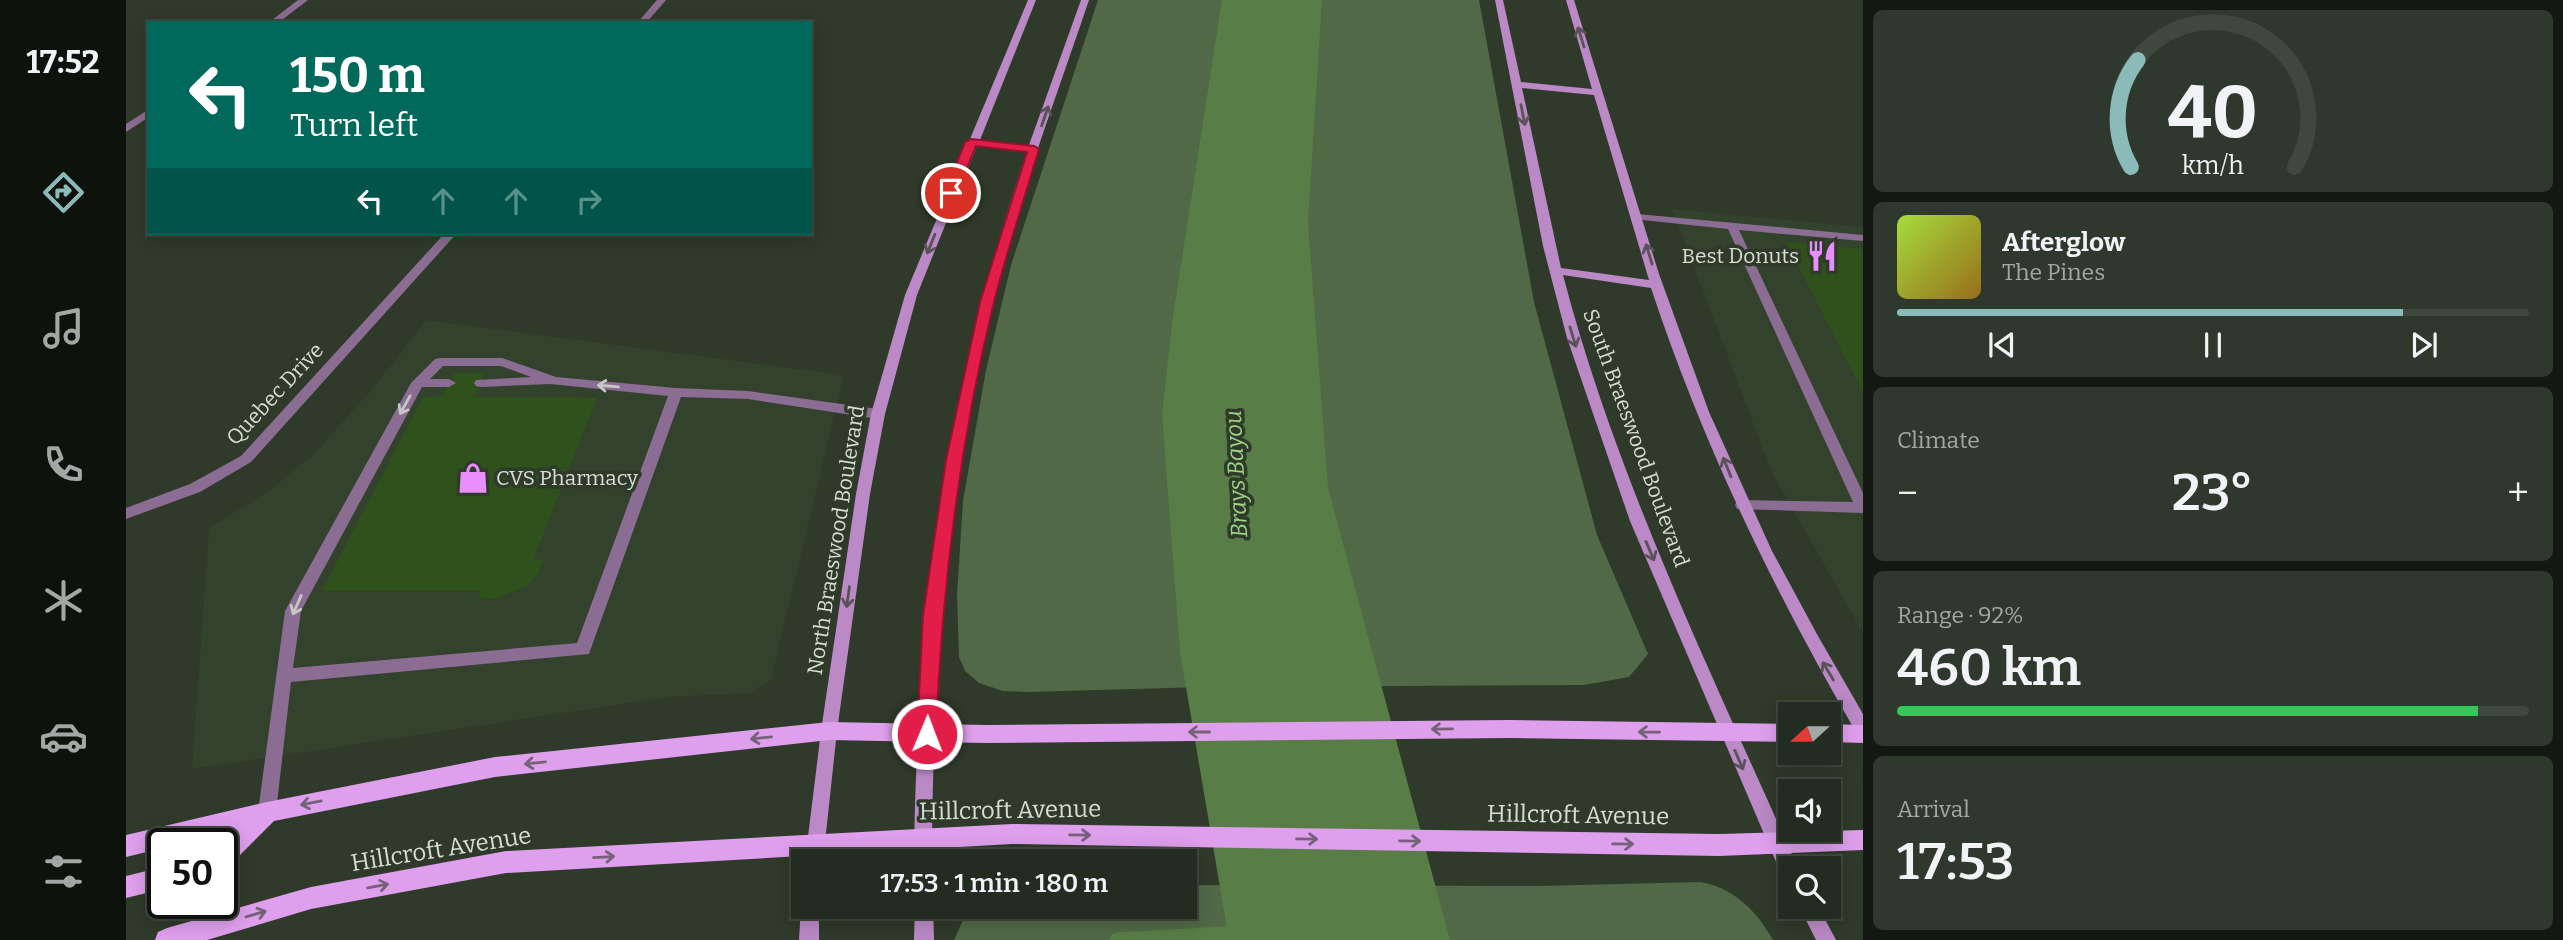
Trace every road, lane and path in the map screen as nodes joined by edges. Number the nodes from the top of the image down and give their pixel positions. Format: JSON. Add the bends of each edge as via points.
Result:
{"nodes":[{"id":1,"x":304,"y":0,"type":"edge"},
{"id":2,"x":662,"y":0,"type":"edge"},
{"id":3,"x":1032,"y":0,"type":"edge"},
{"id":4,"x":1085,"y":0,"type":"edge"},
{"id":5,"x":1499,"y":0,"type":"edge"},
{"id":6,"x":1570,"y":0,"type":"edge"},
{"id":7,"x":275,"y":21,"type":"edge"},
{"id":8,"x":643,"y":21,"type":"edge"},
{"id":9,"x":1517,"y":85,"type":"junction"},
{"id":10,"x":1598,"y":93,"type":"junction"},
{"id":11,"x":147,"y":113,"type":"edge"},
{"id":12,"x":126,"y":129,"type":"edge"},
{"id":13,"x":971,"y":142,"type":"junction"},
{"id":14,"x":1034,"y":149,"type":"junction"},
{"id":15,"x":1637,"y":217,"type":"junction"},
{"id":16,"x":1732,"y":226,"type":"junction"},
{"id":17,"x":449,"y":235,"type":"edge"},
{"id":18,"x":1863,"y":238,"type":"edge"},
{"id":19,"x":1556,"y":271,"type":"junction"},
{"id":20,"x":1658,"y":285,"type":"junction"},
{"id":21,"x":554,"y":381,"type":"junction"},
{"id":22,"x":418,"y":383,"type":"junction"},
{"id":23,"x":449,"y":383,"type":"dead end"},
{"id":24,"x":481,"y":383,"type":"dead end"},
{"id":25,"x":676,"y":392,"type":"junction"},
{"id":26,"x":878,"y":414,"type":"junction"},
{"id":27,"x":1742,"y":505,"type":"junction"},
{"id":28,"x":1863,"y":508,"type":"edge"},
{"id":29,"x":126,"y":514,"type":"edge"},
{"id":30,"x":284,"y":676,"type":"junction"},
{"id":31,"x":829,"y":731,"type":"junction"},
{"id":32,"x":1727,"y":732,"type":"junction"},
{"id":33,"x":1863,"y":732,"type":"edge"},
{"id":34,"x":1778,"y":733,"type":"edge"},
{"id":35,"x":1841,"y":733,"type":"edge"},
{"id":36,"x":927,"y":734,"type":"junction"},
{"id":37,"x":267,"y":812,"type":"junction"},
{"id":38,"x":1863,"y":840,"type":"edge"},
{"id":39,"x":238,"y":841,"type":"edge"},
{"id":40,"x":1777,"y":845,"type":"junction"},
{"id":41,"x":126,"y":846,"type":"edge"},
{"id":42,"x":815,"y":849,"type":"edge"},
{"id":43,"x":923,"y":849,"type":"edge"},
{"id":44,"x":929,"y":849,"type":"edge"},
{"id":45,"x":791,"y":854,"type":"edge"},
{"id":46,"x":1782,"y":856,"type":"edge"},
{"id":47,"x":147,"y":882,"type":"edge"},
{"id":48,"x":126,"y":887,"type":"edge"},
{"id":49,"x":810,"y":919,"type":"edge"},
{"id":50,"x":924,"y":919,"type":"edge"},
{"id":51,"x":1815,"y":919,"type":"edge"},
{"id":52,"x":167,"y":940,"type":"edge"},
{"id":53,"x":809,"y":940,"type":"edge"},
{"id":54,"x":924,"y":940,"type":"edge"},
{"id":55,"x":1826,"y":940,"type":"edge"}],
"edges":[{"from":1,"to":7,"type":"street"},
{"from":2,"to":8,"type":"street"},
{"from":3,"to":13,"type":"main road","name":"North Braeswood Boulevard"},
{"from":14,"to":4,"type":"main road","one_way":true},
{"from":5,"to":9,"type":"main road","name":"South Braeswood Boulevard"},
{"from":10,"to":6,"type":"main road","one_way":true},
{"from":9,"to":10,"type":"main road"},
{"from":9,"to":19,"type":"main road","name":"South Braeswood Boulevard","one_way":true},
{"from":10,"to":15,"type":"main road"},
{"from":11,"to":12,"type":"street"},
{"from":13,"to":14,"type":"main road"},
{"from":13,"to":26,"type":"main road","name":"North Braeswood Boulevard","one_way":true,"via":[[911,295]]},
{"from":14,"to":36,"type":"main road","via":[[987,302],[954,460],[932,615]]},
{"from":15,"to":16,"type":"street"},
{"from":20,"to":15,"type":"main road","one_way":true},
{"from":16,"to":18,"type":"street"},
{"from":16,"to":28,"type":"street"},
{"from":17,"to":29,"type":"street","name":"Quebec Drive","via":[[246,458],[195,488]]},
{"from":19,"to":20,"type":"main road"},
{"from":19,"to":32,"type":"main road","name":"South Braeswood Boulevard","one_way":true,"via":[[1573,338],[1637,521]]},
{"from":27,"to":20,"type":"main road","one_way":true,"via":[[1684,363]]},
{"from":21,"to":22,"type":"street","via":[[502,362],[440,362]]},
{"from":21,"to":24,"type":"street"},
{"from":25,"to":21,"type":"street","one_way":true},
{"from":22,"to":23,"type":"street"},
{"from":22,"to":30,"type":"street","one_way":true,"via":[[293,611]]},
{"from":25,"to":26,"type":"street","via":[[748,395]]},
{"from":25,"to":30,"type":"street","via":[[583,649]]},
{"from":26,"to":31,"type":"main road","name":"North Braeswood Boulevard","one_way":true},
{"from":27,"to":28,"type":"street"},
{"from":33,"to":27,"type":"main road","one_way":true,"via":[[1803,628]]},
{"from":30,"to":37,"type":"street"},
{"from":31,"to":36,"type":"main road"},
{"from":31,"to":37,"type":"main road","one_way":true,"via":[[495,767]]},
{"from":31,"to":42,"type":"main road","name":"North Braeswood Boulevard"},
{"from":32,"to":34,"type":"main road"},
{"from":32,"to":36,"type":"main road","one_way":true,"via":[[1510,729]]},
{"from":32,"to":40,"type":"main road","name":"South Braeswood Boulevard","one_way":true},
{"from":33,"to":35,"type":"main road"},
{"from":36,"to":43,"type":"main road"},
{"from":37,"to":39,"type":"main road"},
{"from":37,"to":41,"type":"main road"},
{"from":38,"to":40,"type":"main road","name":"Hillcroft Avenue"},
{"from":44,"to":40,"type":"main road","name":"Hillcroft Avenue","one_way":true,"via":[[1012,834]]},
{"from":40,"to":46,"type":"main road","name":"South Braeswood Boulevard"},
{"from":52,"to":45,"type":"main road","name":"Hillcroft Avenue","one_way":true,"via":[[311,898],[506,862]]},
{"from":47,"to":48,"type":"main road"},
{"from":49,"to":53,"type":"main road"},
{"from":50,"to":54,"type":"main road"},
{"from":51,"to":55,"type":"main road"}]}
